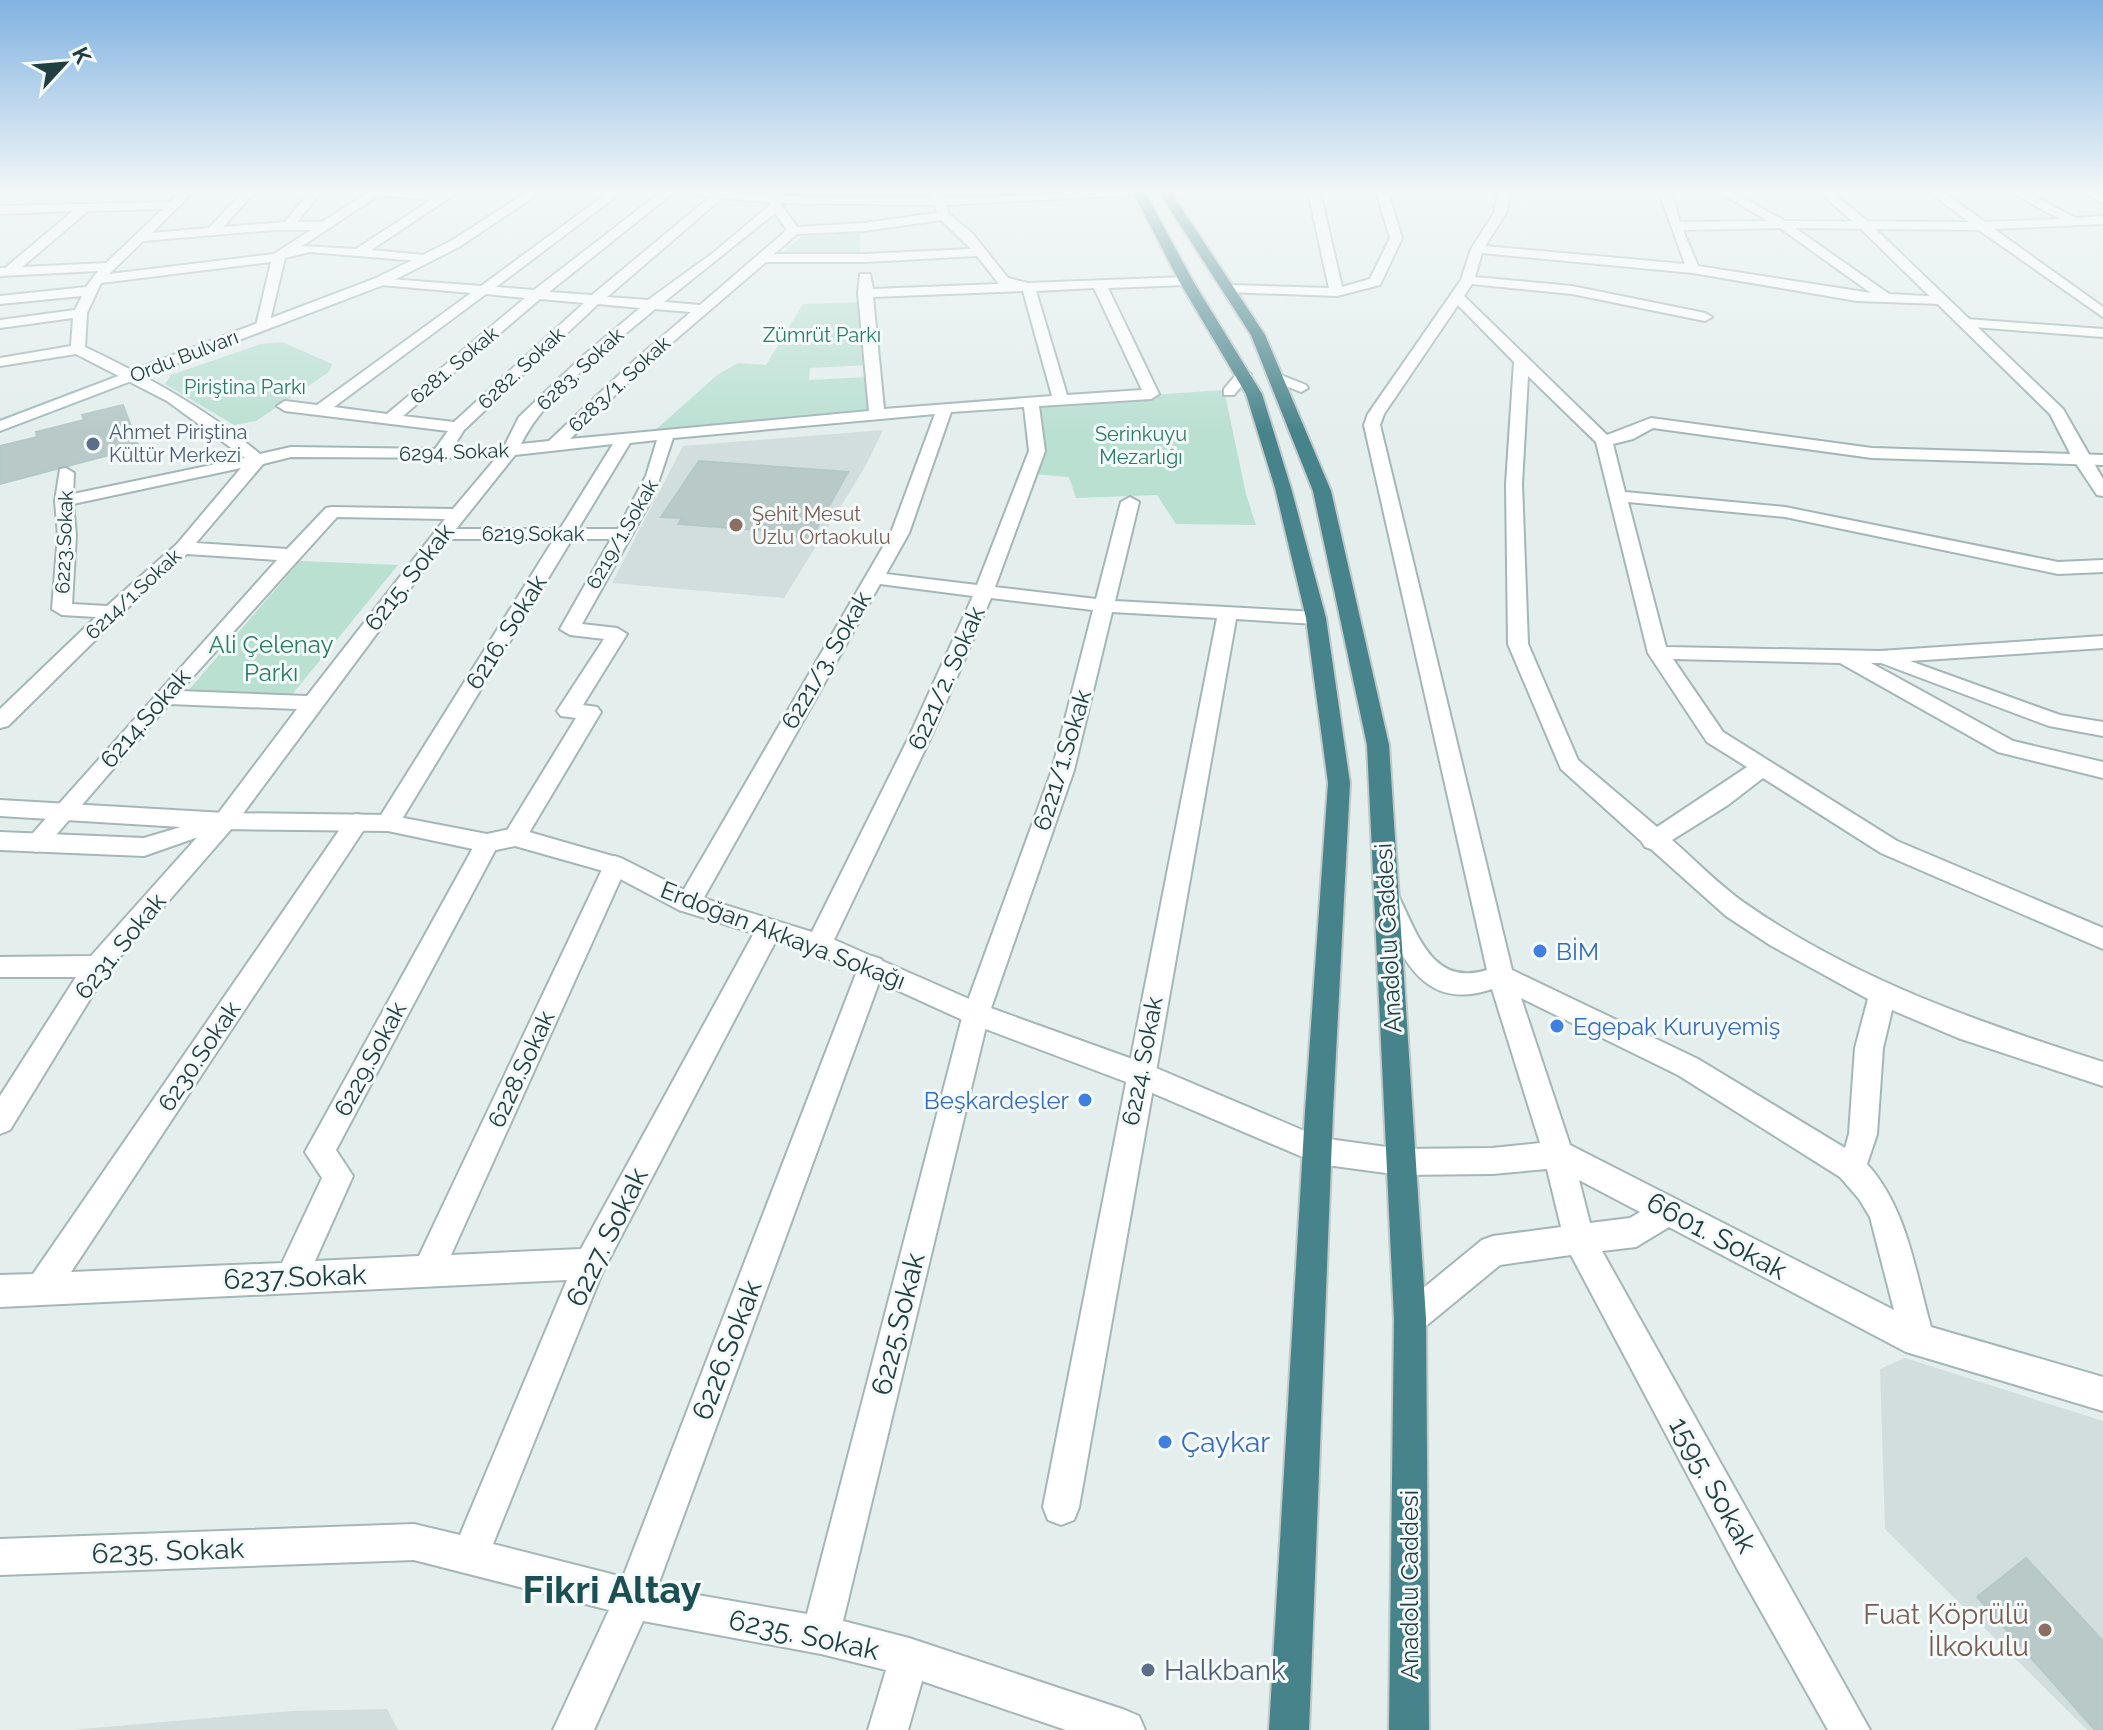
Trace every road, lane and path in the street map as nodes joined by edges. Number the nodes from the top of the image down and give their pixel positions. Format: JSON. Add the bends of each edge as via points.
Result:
{"nodes":[{"id":1,"x":14,"y":273,"type":"edge"},
{"id":2,"x":103,"y":273,"type":"edge"},
{"id":3,"x":149,"y":273,"type":"edge"},
{"id":4,"x":275,"y":273,"type":"edge"},
{"id":5,"x":398,"y":273,"type":"edge"},
{"id":6,"x":508,"y":273,"type":"edge"},
{"id":7,"x":565,"y":273,"type":"edge"},
{"id":8,"x":627,"y":273,"type":"edge"},
{"id":9,"x":689,"y":273,"type":"edge"},
{"id":10,"x":745,"y":273,"type":"edge"},
{"id":11,"x":865,"y":273,"type":"edge"},
{"id":12,"x":996,"y":273,"type":"edge"},
{"id":13,"x":1182,"y":273,"type":"edge"},
{"id":14,"x":1220,"y":273,"type":"edge"},
{"id":15,"x":1333,"y":273,"type":"edge"},
{"id":16,"x":1379,"y":273,"type":"edge"},
{"id":17,"x":1468,"y":273,"type":"edge"},
{"id":18,"x":1715,"y":273,"type":"edge"},
{"id":19,"x":1850,"y":273,"type":"edge"},
{"id":20,"x":1913,"y":273,"type":"edge"},
{"id":21,"x":2048,"y":273,"type":"edge"},
{"id":22,"x":97,"y":279,"type":"junction"},
{"id":23,"x":381,"y":281,"type":"junction"},
{"id":24,"x":1186,"y":281,"type":"junction"},
{"id":25,"x":1099,"y":284,"type":"junction"},
{"id":26,"x":1028,"y":287,"type":"junction"},
{"id":27,"x":487,"y":288,"type":"junction"},
{"id":28,"x":1462,"y":288,"type":"junction"},
{"id":29,"x":1231,"y":289,"type":"junction"},
{"id":30,"x":1337,"y":292,"type":"junction"},
{"id":31,"x":539,"y":293,"type":"junction"},
{"id":32,"x":865,"y":293,"type":"junction"},
{"id":33,"x":597,"y":298,"type":"junction"},
{"id":34,"x":1886,"y":298,"type":"junction"},
{"id":35,"x":0,"y":300,"type":"edge"},
{"id":36,"x":1941,"y":300,"type":"junction"},
{"id":37,"x":652,"y":304,"type":"junction"},
{"id":38,"x":703,"y":309,"type":"junction"},
{"id":39,"x":80,"y":313,"type":"junction"},
{"id":40,"x":2103,"y":313,"type":"edge"},
{"id":41,"x":1705,"y":317,"type":"dead end"},
{"id":42,"x":1966,"y":323,"type":"junction"},
{"id":43,"x":0,"y":324,"type":"edge"},
{"id":44,"x":263,"y":326,"type":"junction"},
{"id":45,"x":2103,"y":333,"type":"edge"},
{"id":46,"x":78,"y":349,"type":"junction"},
{"id":47,"x":1521,"y":361,"type":"junction"},
{"id":48,"x":0,"y":362,"type":"edge"},
{"id":49,"x":1244,"y":374,"type":"junction"},
{"id":50,"x":135,"y":375,"type":"junction"},
{"id":51,"x":1276,"y":377,"type":"junction"},
{"id":52,"x":1301,"y":388,"type":"dead end"},
{"id":53,"x":1229,"y":392,"type":"dead end"},
{"id":54,"x":1060,"y":399,"type":"junction"},
{"id":55,"x":1031,"y":401,"type":"junction"},
{"id":56,"x":285,"y":406,"type":"dead end"},
{"id":57,"x":945,"y":408,"type":"junction"},
{"id":58,"x":322,"y":409,"type":"junction"},
{"id":59,"x":877,"y":416,"type":"junction"},
{"id":60,"x":390,"y":419,"type":"junction"},
{"id":61,"x":0,"y":426,"type":"edge"},
{"id":62,"x":458,"y":427,"type":"junction"},
{"id":63,"x":666,"y":436,"type":"junction"},
{"id":64,"x":624,"y":440,"type":"junction"},
{"id":65,"x":1604,"y":441,"type":"junction"},
{"id":66,"x":554,"y":445,"type":"junction"},
{"id":67,"x":510,"y":451,"type":"junction"},
{"id":68,"x":440,"y":454,"type":"junction"},
{"id":69,"x":2081,"y":459,"type":"junction"},
{"id":70,"x":257,"y":460,"type":"junction"},
{"id":71,"x":2103,"y":460,"type":"edge"},
{"id":72,"x":66,"y":473,"type":"dead end"},
{"id":73,"x":2103,"y":491,"type":"edge"},
{"id":74,"x":1616,"y":496,"type":"junction"},
{"id":75,"x":64,"y":501,"type":"junction"},
{"id":76,"x":1130,"y":502,"type":"dead end"},
{"id":77,"x":458,"y":514,"type":"junction"},
{"id":78,"x":567,"y":533,"type":"junction"},
{"id":79,"x":442,"y":534,"type":"junction"},
{"id":80,"x":624,"y":534,"type":"junction"},
{"id":81,"x":183,"y":548,"type":"junction"},
{"id":82,"x":292,"y":555,"type":"junction"},
{"id":83,"x":2103,"y":566,"type":"edge"},
{"id":84,"x":873,"y":578,"type":"junction"},
{"id":85,"x":984,"y":592,"type":"junction"},
{"id":86,"x":1105,"y":606,"type":"junction"},
{"id":87,"x":112,"y":612,"type":"junction"},
{"id":88,"x":1227,"y":615,"type":"junction"},
{"id":89,"x":1316,"y":618,"type":"junction"},
{"id":90,"x":2103,"y":642,"type":"edge"},
{"id":91,"x":1658,"y":653,"type":"junction"},
{"id":92,"x":1845,"y":657,"type":"junction"},
{"id":93,"x":1880,"y":657,"type":"junction"},
{"id":94,"x":163,"y":697,"type":"junction"},
{"id":95,"x":313,"y":703,"type":"junction"},
{"id":96,"x":0,"y":721,"type":"edge"},
{"id":97,"x":2103,"y":729,"type":"edge"},
{"id":98,"x":1762,"y":767,"type":"junction"},
{"id":99,"x":2103,"y":770,"type":"edge"},
{"id":100,"x":0,"y":808,"type":"edge"},
{"id":101,"x":63,"y":812,"type":"junction"},
{"id":102,"x":225,"y":821,"type":"junction"},
{"id":103,"x":357,"y":822,"type":"junction"},
{"id":104,"x":388,"y":823,"type":"junction"},
{"id":105,"x":515,"y":837,"type":"junction"},
{"id":106,"x":0,"y":841,"type":"edge"},
{"id":107,"x":1653,"y":841,"type":"junction"},
{"id":108,"x":36,"y":843,"type":"junction"},
{"id":109,"x":487,"y":843,"type":"junction"},
{"id":110,"x":615,"y":865,"type":"junction"},
{"id":111,"x":1386,"y":896,"type":"junction"},
{"id":112,"x":688,"y":903,"type":"junction"},
{"id":113,"x":769,"y":929,"type":"junction"},
{"id":114,"x":2103,"y":939,"type":"edge"},
{"id":115,"x":819,"y":944,"type":"junction"},
{"id":116,"x":97,"y":966,"type":"junction"},
{"id":117,"x":872,"y":966,"type":"junction"},
{"id":118,"x":0,"y":967,"type":"edge"},
{"id":119,"x":1501,"y":976,"type":"junction"},
{"id":120,"x":1882,"y":994,"type":"junction"},
{"id":121,"x":976,"y":1014,"type":"junction"},
{"id":122,"x":1139,"y":1074,"type":"junction"},
{"id":123,"x":2103,"y":1074,"type":"edge"},
{"id":124,"x":0,"y":1121,"type":"edge"},
{"id":125,"x":1319,"y":1151,"type":"junction"},
{"id":126,"x":1558,"y":1154,"type":"junction"},
{"id":127,"x":1401,"y":1162,"type":"junction"},
{"id":128,"x":1850,"y":1167,"type":"junction"},
{"id":129,"x":1668,"y":1210,"type":"junction"},
{"id":130,"x":1579,"y":1239,"type":"junction"},
{"id":131,"x":590,"y":1264,"type":"junction"},
{"id":132,"x":427,"y":1273,"type":"junction"},
{"id":133,"x":292,"y":1277,"type":"junction"},
{"id":134,"x":41,"y":1289,"type":"junction"},
{"id":135,"x":0,"y":1291,"type":"edge"},
{"id":136,"x":1410,"y":1319,"type":"junction"},
{"id":137,"x":1918,"y":1340,"type":"junction"},
{"id":138,"x":2103,"y":1394,"type":"edge"},
{"id":139,"x":1061,"y":1507,"type":"dead end"},
{"id":140,"x":470,"y":1556,"type":"junction"},
{"id":141,"x":0,"y":1557,"type":"edge"},
{"id":142,"x":634,"y":1598,"type":"junction"},
{"id":143,"x":821,"y":1635,"type":"junction"},
{"id":144,"x":909,"y":1657,"type":"junction"},
{"id":145,"x":573,"y":1730,"type":"edge"},
{"id":146,"x":888,"y":1730,"type":"edge"},
{"id":147,"x":1125,"y":1730,"type":"edge"},
{"id":148,"x":1289,"y":1730,"type":"edge"},
{"id":149,"x":1409,"y":1730,"type":"edge"},
{"id":150,"x":1850,"y":1730,"type":"edge"}],
"edges":[{"from":1,"to":22,"type":"street"},
{"from":2,"to":22,"type":"street"},
{"from":3,"to":22,"type":"street"},
{"from":4,"to":44,"type":"street"},
{"from":5,"to":23,"type":"street","name":"Ordu Bulvarı"},
{"from":6,"to":27,"type":"street"},
{"from":7,"to":31,"type":"street","name":"6281. Sokak"},
{"from":8,"to":33,"type":"street","name":"6282. Sokak"},
{"from":9,"to":37,"type":"street","name":"6283. Sokak"},
{"from":10,"to":38,"type":"street","name":"6283/1. Sokak"},
{"from":11,"to":32,"type":"street"},
{"from":12,"to":26,"type":"street","via":[[1003,281]]},
{"from":13,"to":24,"type":"highway","name":"Anadolu Caddesi"},
{"from":14,"to":29,"type":"highway","name":"Anadolu Caddesi"},
{"from":15,"to":30,"type":"street"},
{"from":16,"to":30,"type":"street","via":[[1375,282]]},
{"from":17,"to":28,"type":"street","name":"1595. Sokak"},
{"from":18,"to":34,"type":"street"},
{"from":19,"to":34,"type":"street"},
{"from":20,"to":36,"type":"street"},
{"from":21,"to":40,"type":"street"},
{"from":22,"to":35,"type":"street"},
{"from":22,"to":39,"type":"street"},
{"from":23,"to":27,"type":"street"},
{"from":23,"to":44,"type":"street","name":"Ordu Bulvarı"},
{"from":24,"to":25,"type":"street"},
{"from":24,"to":49,"type":"highway","name":"Anadolu Caddesi"},
{"from":25,"to":26,"type":"street"},
{"from":25,"to":54,"type":"street","name":"6294. Sokak","via":[[1151,394]]},
{"from":26,"to":32,"type":"street"},
{"from":26,"to":54,"type":"street"},
{"from":27,"to":31,"type":"street"},
{"from":27,"to":58,"type":"street"},
{"from":28,"to":41,"type":"street","via":[[1572,290]]},
{"from":28,"to":47,"type":"street"},
{"from":28,"to":119,"type":"street","name":"1595. Sokak","via":[[1372,425]]},
{"from":29,"to":30,"type":"street"},
{"from":29,"to":51,"type":"highway","name":"Anadolu Caddesi"},
{"from":31,"to":33,"type":"street"},
{"from":31,"to":60,"type":"street","name":"6281. Sokak"},
{"from":32,"to":59,"type":"street"},
{"from":33,"to":37,"type":"street"},
{"from":33,"to":62,"type":"street","name":"6282. Sokak"},
{"from":34,"to":36,"type":"street"},
{"from":36,"to":42,"type":"street"},
{"from":37,"to":38,"type":"street"},
{"from":37,"to":67,"type":"street","name":"6283. Sokak","via":[[525,420]]},
{"from":38,"to":66,"type":"street","name":"6283/1. Sokak"},
{"from":39,"to":43,"type":"street"},
{"from":39,"to":46,"type":"street"},
{"from":42,"to":45,"type":"street"},
{"from":42,"to":69,"type":"street","via":[[2057,412]]},
{"from":44,"to":50,"type":"street","name":"Ordu Bulvarı"},
{"from":46,"to":48,"type":"street"},
{"from":46,"to":50,"type":"street"},
{"from":47,"to":65,"type":"street"},
{"from":47,"to":107,"type":"street","via":[[1514,484],[1518,644],[1569,764]]},
{"from":49,"to":53,"type":"street"},
{"from":49,"to":89,"type":"highway","name":"Anadolu Caddesi","via":[[1283,488]]},
{"from":50,"to":61,"type":"street","name":"Ordu Bulvarı"},
{"from":50,"to":70,"type":"street","via":[[225,431]]},
{"from":51,"to":52,"type":"street"},
{"from":51,"to":111,"type":"highway","name":"Anadolu Caddesi","via":[[1322,491],[1378,745]]},
{"from":54,"to":55,"type":"street","name":"6294. Sokak"},
{"from":55,"to":57,"type":"street","name":"6294. Sokak"},
{"from":55,"to":85,"type":"street","name":"6221/2. Sokak","via":[[1037,451]]},
{"from":56,"to":58,"type":"street"},
{"from":57,"to":59,"type":"street","name":"6294. Sokak"},
{"from":57,"to":84,"type":"street","name":"6221/3. Sokak","via":[[900,533]]},
{"from":58,"to":60,"type":"street"},
{"from":59,"to":63,"type":"street","name":"6294. Sokak"},
{"from":60,"to":62,"type":"street"},
{"from":62,"to":68,"type":"street","name":"6282. Sokak"},
{"from":63,"to":64,"type":"street","name":"6294. Sokak"},
{"from":63,"to":80,"type":"street","name":"6219/1.Sokak","via":[[663,460]]},
{"from":64,"to":66,"type":"street","name":"6294. Sokak"},
{"from":64,"to":78,"type":"street","name":"6216. Sokak"},
{"from":65,"to":69,"type":"street","via":[[1651,423],[1872,453]]},
{"from":65,"to":74,"type":"street"},
{"from":66,"to":67,"type":"street","name":"6294. Sokak"},
{"from":67,"to":68,"type":"street","name":"6294. Sokak"},
{"from":67,"to":77,"type":"street","name":"6215. Sokak"},
{"from":68,"to":70,"type":"street","name":"6294. Sokak","via":[[291,452]]},
{"from":69,"to":71,"type":"street"},
{"from":69,"to":73,"type":"street"},
{"from":70,"to":75,"type":"street","name":"6294. Sokak"},
{"from":70,"to":81,"type":"street","name":"6214/1.Sokak"},
{"from":72,"to":75,"type":"street","name":"6223.Sokak"},
{"from":74,"to":83,"type":"street","via":[[1785,512],[2058,568]]},
{"from":74,"to":91,"type":"street"},
{"from":75,"to":87,"type":"street","name":"6223.Sokak","via":[[62,609]]},
{"from":76,"to":86,"type":"street","name":"6221/1.Sokak"},
{"from":77,"to":79,"type":"street","name":"6215. Sokak"},
{"from":77,"to":82,"type":"street","name":"6214.Sokak","via":[[332,512]]},
{"from":78,"to":79,"type":"street","name":"6219.Sokak"},
{"from":78,"to":80,"type":"street","name":"6219.Sokak"},
{"from":78,"to":104,"type":"street","name":"6216. Sokak"},
{"from":79,"to":95,"type":"street","name":"6215. Sokak"},
{"from":80,"to":105,"type":"street","name":"6219/1.Sokak","via":[[570,629],[617,634],[568,711],[590,712]]},
{"from":81,"to":82,"type":"street"},
{"from":81,"to":87,"type":"street","name":"6214/1.Sokak"},
{"from":82,"to":94,"type":"street","name":"6214.Sokak"},
{"from":84,"to":85,"type":"street"},
{"from":84,"to":112,"type":"street","name":"6221/3. Sokak"},
{"from":85,"to":86,"type":"street"},
{"from":85,"to":115,"type":"street","name":"6221/2. Sokak"},
{"from":86,"to":88,"type":"street"},
{"from":86,"to":121,"type":"street","name":"6221/1.Sokak","via":[[1063,770]]},
{"from":87,"to":96,"type":"street","name":"6214/1.Sokak"},
{"from":88,"to":89,"type":"street"},
{"from":88,"to":122,"type":"street","name":"6224. Sokak"},
{"from":89,"to":125,"type":"highway","name":"Anadolu Caddesi","via":[[1339,783]]},
{"from":90,"to":93,"type":"street"},
{"from":91,"to":92,"type":"street"},
{"from":91,"to":98,"type":"street","via":[[1715,737]]},
{"from":92,"to":93,"type":"street"},
{"from":92,"to":99,"type":"street","via":[[2006,747]]},
{"from":93,"to":97,"type":"street","via":[[2057,721]]},
{"from":94,"to":95,"type":"street"},
{"from":94,"to":101,"type":"street","name":"6214.Sokak"},
{"from":95,"to":102,"type":"street","name":"6215. Sokak"},
{"from":98,"to":107,"type":"street"},
{"from":98,"to":114,"type":"street","via":[[1889,847]]},
{"from":100,"to":101,"type":"street","name":"Erdoğan Akkaya Sokağı"},
{"from":101,"to":102,"type":"street","name":"Erdoğan Akkaya Sokağı"},
{"from":101,"to":108,"type":"street","name":"6214.Sokak"},
{"from":102,"to":103,"type":"street","name":"Erdoğan Akkaya Sokağı"},
{"from":102,"to":108,"type":"street","name":"Erdoğan Akkaya Sokağı","via":[[144,847]]},
{"from":102,"to":116,"type":"street","name":"6231. Sokak"},
{"from":103,"to":104,"type":"street","name":"Erdoğan Akkaya Sokağı"},
{"from":103,"to":134,"type":"street","name":"6230.Sokak"},
{"from":104,"to":109,"type":"street","name":"Erdoğan Akkaya Sokağı"},
{"from":105,"to":109,"type":"street","name":"Erdoğan Akkaya Sokağı"},
{"from":105,"to":110,"type":"street","name":"Erdoğan Akkaya Sokağı"},
{"from":106,"to":108,"type":"street","name":"Erdoğan Akkaya Sokağı"},
{"from":107,"to":120,"type":"street","via":[[1735,909]]},
{"from":109,"to":133,"type":"street","name":"6229.Sokak","via":[[320,1152],[338,1176]]},
{"from":110,"to":112,"type":"street","name":"Erdoğan Akkaya Sokağı"},
{"from":110,"to":132,"type":"street","name":"6228.Sokak"},
{"from":111,"to":119,"type":"street","via":[[1433,976],[1463,987]]},
{"from":111,"to":127,"type":"highway","name":"Anadolu Caddesi"},
{"from":112,"to":113,"type":"street","name":"Erdoğan Akkaya Sokağı"},
{"from":113,"to":115,"type":"street","name":"Erdoğan Akkaya Sokağı"},
{"from":113,"to":131,"type":"street","name":"6227. Sokak"},
{"from":115,"to":117,"type":"street","name":"Erdoğan Akkaya Sokağı"},
{"from":116,"to":118,"type":"street"},
{"from":116,"to":124,"type":"street","name":"6231. Sokak"},
{"from":117,"to":121,"type":"street","name":"Erdoğan Akkaya Sokağı"},
{"from":117,"to":142,"type":"street","name":"6226.Sokak"},
{"from":119,"to":126,"type":"street","name":"1595. Sokak"},
{"from":119,"to":128,"type":"street","via":[[1688,1067]]},
{"from":120,"to":123,"type":"street","via":[[1968,1030]]},
{"from":120,"to":128,"type":"street","via":[[1869,1048],[1863,1134]]},
{"from":121,"to":122,"type":"street","name":"Erdoğan Akkaya Sokağı"},
{"from":121,"to":143,"type":"street","name":"6225.Sokak"},
{"from":122,"to":125,"type":"street","name":"Erdoğan Akkaya Sokağı"},
{"from":122,"to":139,"type":"street","name":"6224. Sokak"},
{"from":125,"to":127,"type":"street"},
{"from":125,"to":148,"type":"highway","name":"Anadolu Caddesi"},
{"from":126,"to":127,"type":"street"},
{"from":126,"to":129,"type":"street","name":"6601. Sokak"},
{"from":126,"to":130,"type":"street","name":"1595. Sokak"},
{"from":127,"to":136,"type":"highway","name":"Anadolu Caddesi"},
{"from":128,"to":137,"type":"street","via":[[1884,1213]]},
{"from":129,"to":130,"type":"street","via":[[1636,1232]]},
{"from":129,"to":137,"type":"street","name":"6601. Sokak"},
{"from":130,"to":136,"type":"street","via":[[1493,1251]]},
{"from":130,"to":150,"type":"street","name":"1595. Sokak"},
{"from":131,"to":132,"type":"street","name":"6237.Sokak"},
{"from":131,"to":140,"type":"street","name":"6227. Sokak"},
{"from":132,"to":133,"type":"street","name":"6237.Sokak"},
{"from":133,"to":134,"type":"street","name":"6237.Sokak"},
{"from":134,"to":135,"type":"street","name":"6237.Sokak"},
{"from":136,"to":149,"type":"highway","name":"Anadolu Caddesi"},
{"from":137,"to":138,"type":"street","name":"6601. Sokak"},
{"from":140,"to":141,"type":"street","name":"6235. Sokak","via":[[414,1542]]},
{"from":140,"to":142,"type":"street","name":"6235. Sokak"},
{"from":142,"to":143,"type":"street","name":"6235. Sokak","via":[[653,1606]]},
{"from":142,"to":145,"type":"street","name":"6226.Sokak"},
{"from":143,"to":144,"type":"street","name":"6235. Sokak"},
{"from":144,"to":146,"type":"street"},
{"from":144,"to":147,"type":"street","name":"6235. Sokak"}]}
